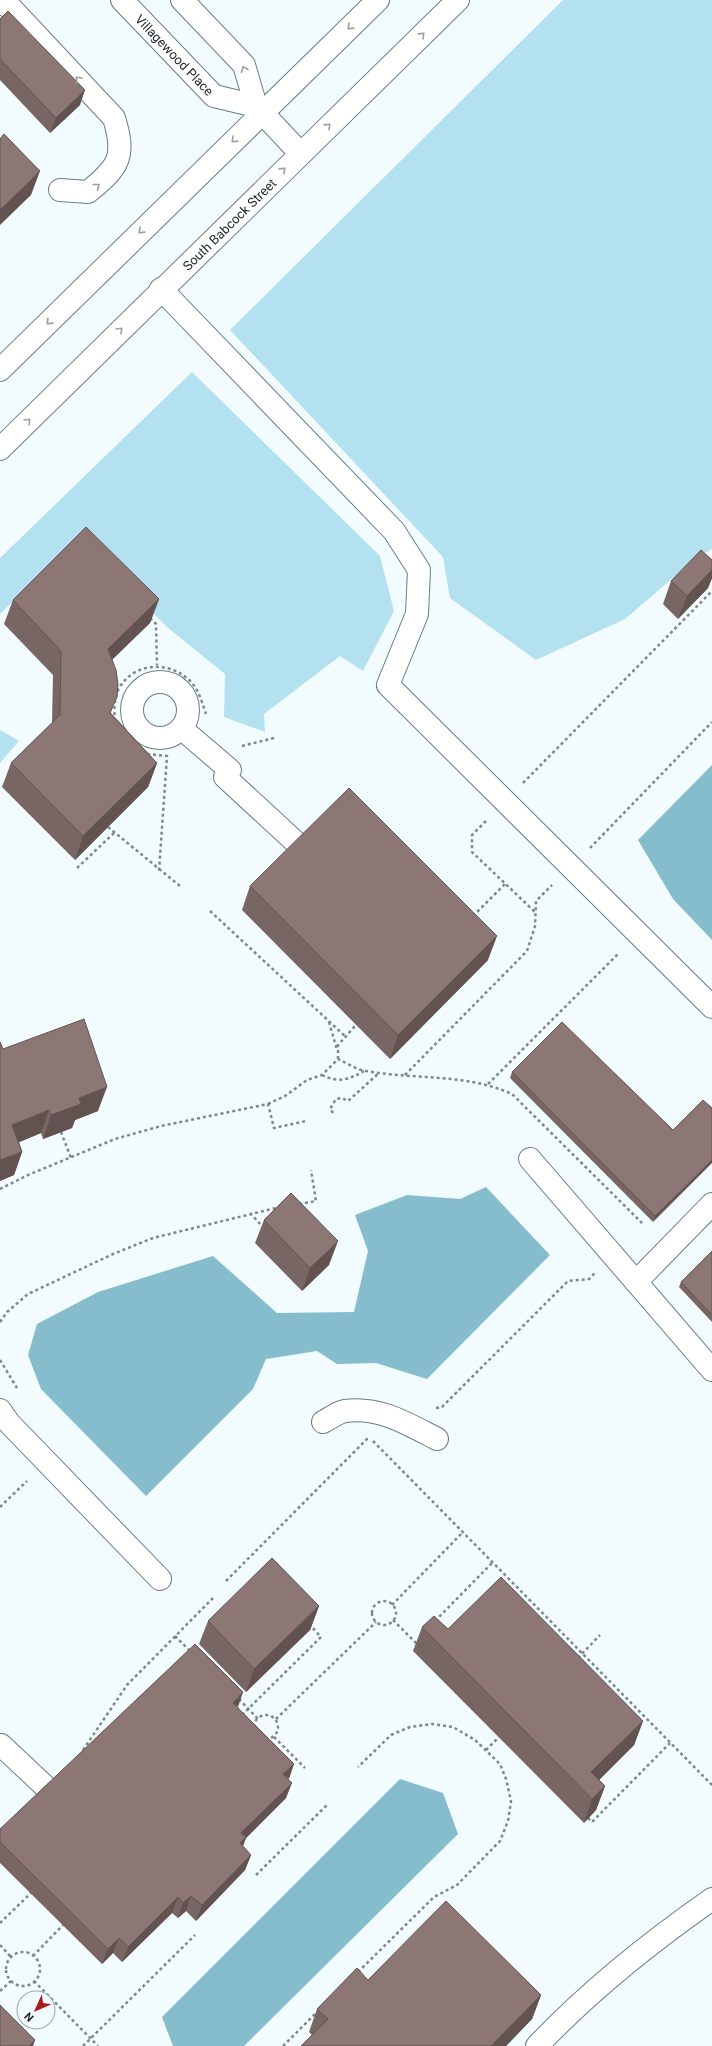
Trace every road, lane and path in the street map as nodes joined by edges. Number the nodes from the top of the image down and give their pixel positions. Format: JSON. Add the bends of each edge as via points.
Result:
{"nodes":[{"id":1,"x":122,"y":0,"type":"edge"},
{"id":2,"x":182,"y":0,"type":"edge"},
{"id":3,"x":378,"y":0,"type":"edge"},
{"id":4,"x":458,"y":0,"type":"edge"},
{"id":5,"x":0,"y":2,"type":"edge"},
{"id":6,"x":259,"y":110,"type":"junction"},
{"id":7,"x":300,"y":153,"type":"junction"},
{"id":8,"x":60,"y":190,"type":"dead end"},
{"id":9,"x":161,"y":289,"type":"junction"},
{"id":10,"x":0,"y":370,"type":"edge"},
{"id":11,"x":0,"y":449,"type":"edge"},
{"id":12,"x":712,"y":591,"type":"edge"},
{"id":13,"x":144,"y":613,"type":"edge"},
{"id":14,"x":156,"y":665,"type":"dead end"},
{"id":15,"x":712,"y":722,"type":"edge"},
{"id":16,"x":182,"y":729,"type":"dead end"},
{"id":17,"x":518,"y":788,"type":"dead end"},
{"id":18,"x":487,"y":820,"type":"dead end"},
{"id":19,"x":108,"y":826,"type":"edge"},
{"id":20,"x":115,"y":832,"type":"junction"},
{"id":21,"x":303,"y":849,"type":"edge"},
{"id":22,"x":586,"y":852,"type":"dead end"},
{"id":23,"x":77,"y":868,"type":"dead end"},
{"id":24,"x":505,"y":884,"type":"junction"},
{"id":25,"x":554,"y":884,"type":"dead end"},
{"id":26,"x":180,"y":886,"type":"dead end"},
{"id":27,"x":210,"y":912,"type":"dead end"},
{"id":28,"x":536,"y":914,"type":"junction"},
{"id":29,"x":469,"y":920,"type":"edge"},
{"id":30,"x":623,"y":948,"type":"dead end"},
{"id":31,"x":712,"y":1007,"type":"edge"},
{"id":32,"x":329,"y":1021,"type":"junction"},
{"id":33,"x":356,"y":1025,"type":"edge"},
{"id":34,"x":346,"y":1037,"type":"junction"},
{"id":35,"x":338,"y":1052,"type":"junction"},
{"id":36,"x":338,"y":1060,"type":"junction"},
{"id":37,"x":365,"y":1071,"type":"junction"},
{"id":38,"x":379,"y":1073,"type":"junction"},
{"id":39,"x":322,"y":1075,"type":"junction"},
{"id":40,"x":405,"y":1075,"type":"junction"},
{"id":41,"x":488,"y":1085,"type":"junction"},
{"id":42,"x":268,"y":1104,"type":"junction"},
{"id":43,"x":333,"y":1113,"type":"dead end"},
{"id":44,"x":306,"y":1121,"type":"dead end"},
{"id":45,"x":61,"y":1132,"type":"edge"},
{"id":46,"x":71,"y":1158,"type":"junction"},
{"id":47,"x":530,"y":1159,"type":"dead end"},
{"id":48,"x":311,"y":1170,"type":"dead end"},
{"id":49,"x":0,"y":1189,"type":"edge"},
{"id":50,"x":712,"y":1204,"type":"edge"},
{"id":51,"x":295,"y":1205,"type":"edge"},
{"id":52,"x":287,"y":1206,"type":"edge"},
{"id":53,"x":250,"y":1213,"type":"junction"},
{"id":54,"x":642,"y":1223,"type":"dead end"},
{"id":55,"x":268,"y":1232,"type":"edge"},
{"id":56,"x":599,"y":1269,"type":"dead end"},
{"id":57,"x":636,"y":1282,"type":"junction"},
{"id":58,"x":0,"y":1322,"type":"edge"},
{"id":59,"x":712,"y":1370,"type":"edge"},
{"id":60,"x":434,"y":1409,"type":"dead end"},
{"id":61,"x":3,"y":1422,"type":"edge"},
{"id":62,"x":323,"y":1422,"type":"dead end"},
{"id":63,"x":437,"y":1439,"type":"dead end"},
{"id":64,"x":31,"y":1477,"type":"dead end"},
{"id":65,"x":0,"y":1507,"type":"edge"},
{"id":66,"x":463,"y":1532,"type":"junction"},
{"id":67,"x":492,"y":1562,"type":"junction"},
{"id":68,"x":160,"y":1579,"type":"dead end"},
{"id":69,"x":226,"y":1581,"type":"dead end"},
{"id":70,"x":213,"y":1598,"type":"dead end"},
{"id":71,"x":392,"y":1605,"type":"junction"},
{"id":72,"x":306,"y":1620,"type":"edge"},
{"id":73,"x":393,"y":1620,"type":"junction"},
{"id":74,"x":376,"y":1622,"type":"junction"},
{"id":75,"x":432,"y":1624,"type":"edge"},
{"id":76,"x":600,"y":1635,"type":"dead end"},
{"id":77,"x":175,"y":1636,"type":"junction"},
{"id":78,"x":419,"y":1645,"type":"dead end"},
{"id":79,"x":192,"y":1653,"type":"edge"},
{"id":80,"x":582,"y":1654,"type":"junction"},
{"id":81,"x":573,"y":1663,"type":"edge"},
{"id":82,"x":237,"y":1698,"type":"edge"},
{"id":83,"x":248,"y":1709,"type":"junction"},
{"id":84,"x":238,"y":1719,"type":"edge"},
{"id":85,"x":258,"y":1719,"type":"junction"},
{"id":86,"x":276,"y":1719,"type":"junction"},
{"id":87,"x":259,"y":1737,"type":"junction"},
{"id":88,"x":274,"y":1737,"type":"junction"},
{"id":89,"x":499,"y":1737,"type":"edge"},
{"id":90,"x":256,"y":1739,"type":"edge"},
{"id":91,"x":670,"y":1743,"type":"junction"},
{"id":92,"x":1,"y":1745,"type":"dead end"},
{"id":93,"x":486,"y":1750,"type":"junction"},
{"id":94,"x":83,"y":1751,"type":"edge"},
{"id":95,"x":358,"y":1767,"type":"dead end"},
{"id":96,"x":305,"y":1768,"type":"dead end"},
{"id":97,"x":712,"y":1785,"type":"edge"},
{"id":98,"x":50,"y":1791,"type":"edge"},
{"id":99,"x":327,"y":1805,"type":"dead end"},
{"id":100,"x":588,"y":1818,"type":"edge"},
{"id":101,"x":256,"y":1875,"type":"dead end"},
{"id":102,"x":31,"y":1893,"type":"edge"},
{"id":103,"x":712,"y":1899,"type":"edge"},
{"id":104,"x":0,"y":1923,"type":"edge"},
{"id":105,"x":63,"y":1925,"type":"edge"},
{"id":106,"x":195,"y":1935,"type":"dead end"},
{"id":107,"x":0,"y":1945,"type":"edge"},
{"id":108,"x":33,"y":1956,"type":"junction"},
{"id":109,"x":11,"y":1957,"type":"junction"},
{"id":110,"x":356,"y":1974,"type":"edge"},
{"id":111,"x":11,"y":1981,"type":"junction"},
{"id":112,"x":34,"y":1981,"type":"junction"},
{"id":113,"x":0,"y":1991,"type":"edge"},
{"id":114,"x":322,"y":2007,"type":"edge"},
{"id":115,"x":91,"y":2039,"type":"junction"},
{"id":116,"x":83,"y":2046,"type":"edge"},
{"id":117,"x":98,"y":2046,"type":"edge"},
{"id":118,"x":283,"y":2046,"type":"edge"},
{"id":119,"x":537,"y":2046,"type":"edge"}],
"edges":[{"from":1,"to":6,"type":"main road","name":"Villagewood Place","via":[[214,96]]},
{"from":6,"to":2,"type":"main road","one_way":true,"via":[[244,65]]},
{"from":3,"to":6,"type":"main road","one_way":true},
{"from":7,"to":4,"type":"main road","name":"South Babcock Street","one_way":true},
{"from":8,"to":5,"type":"main road","one_way":true,"via":[[88,192],[108,176],[119,158],[120,138],[116,124],[114,118],[11,8]]},
{"from":6,"to":7,"type":"main road"},
{"from":6,"to":10,"type":"main road","one_way":true},
{"from":9,"to":7,"type":"main road","name":"South Babcock Street","one_way":true},
{"from":11,"to":9,"type":"main road","name":"South Babcock Street","one_way":true},
{"from":9,"to":31,"type":"main road","via":[[394,531],[419,570],[417,614],[388,685]]},
{"from":12,"to":17,"type":"path"},
{"from":13,"to":14,"type":"path","via":[[156,624]]},
{"from":15,"to":22,"type":"path"},
{"from":16,"to":21,"type":"main road"},
{"from":18,"to":24,"type":"path","via":[[472,835],[472,852]]},
{"from":19,"to":20,"type":"path"},
{"from":20,"to":23,"type":"path"},
{"from":20,"to":26,"type":"path"},
{"from":24,"to":28,"type":"path"},
{"from":24,"to":29,"type":"path"},
{"from":25,"to":28,"type":"path","via":[[536,901]]},
{"from":27,"to":32,"type":"path"},
{"from":28,"to":40,"type":"path","via":[[527,951]]},
{"from":30,"to":41,"type":"path"},
{"from":32,"to":34,"type":"path"},
{"from":32,"to":35,"type":"path"},
{"from":33,"to":34,"type":"path"},
{"from":34,"to":35,"type":"path","via":[[338,1045]]},
{"from":35,"to":36,"type":"path"},
{"from":36,"to":37,"type":"path"},
{"from":36,"to":39,"type":"path"},
{"from":37,"to":38,"type":"path"},
{"from":37,"to":39,"type":"path","via":[[342,1081]]},
{"from":38,"to":40,"type":"path"},
{"from":38,"to":43,"type":"path","via":[[348,1101],[336,1099],[330,1109]]},
{"from":39,"to":42,"type":"path","via":[[308,1080]]},
{"from":40,"to":41,"type":"path","via":[[449,1078]]},
{"from":41,"to":54,"type":"path","via":[[512,1094]]},
{"from":42,"to":44,"type":"path","via":[[274,1128]]},
{"from":42,"to":46,"type":"path","via":[[161,1126],[115,1139]]},
{"from":45,"to":46,"type":"path"},
{"from":46,"to":49,"type":"path"},
{"from":47,"to":57,"type":"main road"},
{"from":48,"to":51,"type":"path","via":[[316,1201]]},
{"from":50,"to":57,"type":"main road"},
{"from":52,"to":53,"type":"path"},
{"from":53,"to":55,"type":"path"},
{"from":53,"to":58,"type":"path","via":[[153,1238],[113,1254],[28,1294],[7,1312]]},
{"from":56,"to":60,"type":"path","via":[[589,1279],[568,1281],[442,1407]]},
{"from":57,"to":59,"type":"main road"},
{"from":61,"to":68,"type":"main road"},
{"from":62,"to":63,"type":"main road","via":[[344,1411],[366,1411],[384,1414]]},
{"from":64,"to":65,"type":"path"},
{"from":66,"to":67,"type":"path"},
{"from":66,"to":69,"type":"path","via":[[370,1437]]},
{"from":66,"to":71,"type":"path"},
{"from":67,"to":75,"type":"path"},
{"from":67,"to":80,"type":"path"},
{"from":70,"to":77,"type":"path"},
{"from":71,"to":73,"type":"path","via":[[395,1612]]},
{"from":71,"to":74,"type":"path","via":[[385,1601],[375,1605],[372,1612]]},
{"from":72,"to":83,"type":"path","via":[[321,1637]]},
{"from":73,"to":74,"type":"path","via":[[387,1624]]},
{"from":73,"to":78,"type":"path"},
{"from":74,"to":86,"type":"path"},
{"from":76,"to":80,"type":"path"},
{"from":77,"to":79,"type":"path"},
{"from":77,"to":94,"type":"path","via":[[127,1684]]},
{"from":80,"to":81,"type":"path"},
{"from":80,"to":91,"type":"path"},
{"from":82,"to":83,"type":"path"},
{"from":83,"to":84,"type":"path"},
{"from":83,"to":85,"type":"path"},
{"from":85,"to":86,"type":"path","via":[[265,1715]]},
{"from":85,"to":87,"type":"path","via":[[254,1730]]},
{"from":86,"to":88,"type":"path","via":[[279,1727]]},
{"from":87,"to":88,"type":"path","via":[[266,1740]]},
{"from":87,"to":90,"type":"path"},
{"from":88,"to":96,"type":"path"},
{"from":89,"to":93,"type":"path"},
{"from":91,"to":97,"type":"path"},
{"from":91,"to":100,"type":"path","via":[[592,1822]]},
{"from":92,"to":98,"type":"main road"},
{"from":93,"to":95,"type":"path","via":[[453,1727],[432,1724],[410,1727],[392,1735]]},
{"from":93,"to":110,"type":"path","via":[[500,1764],[511,1801],[508,1821],[500,1841],[457,1885],[434,1897]]},
{"from":99,"to":101,"type":"path"},
{"from":102,"to":104,"type":"path"},
{"from":103,"to":119,"type":"main road","via":[[658,1936],[601,1983]]},
{"from":105,"to":108,"type":"path"},
{"from":106,"to":115,"type":"path"},
{"from":107,"to":109,"type":"path"},
{"from":108,"to":109,"type":"path","via":[[22,1952]]},
{"from":108,"to":112,"type":"path","via":[[39,1965]]},
{"from":109,"to":111,"type":"path","via":[[6,1967]]},
{"from":111,"to":112,"type":"path","via":[[25,1986]]},
{"from":111,"to":113,"type":"path"},
{"from":112,"to":115,"type":"path"},
{"from":114,"to":118,"type":"path"},
{"from":115,"to":116,"type":"path"},
{"from":115,"to":117,"type":"path"}]}
